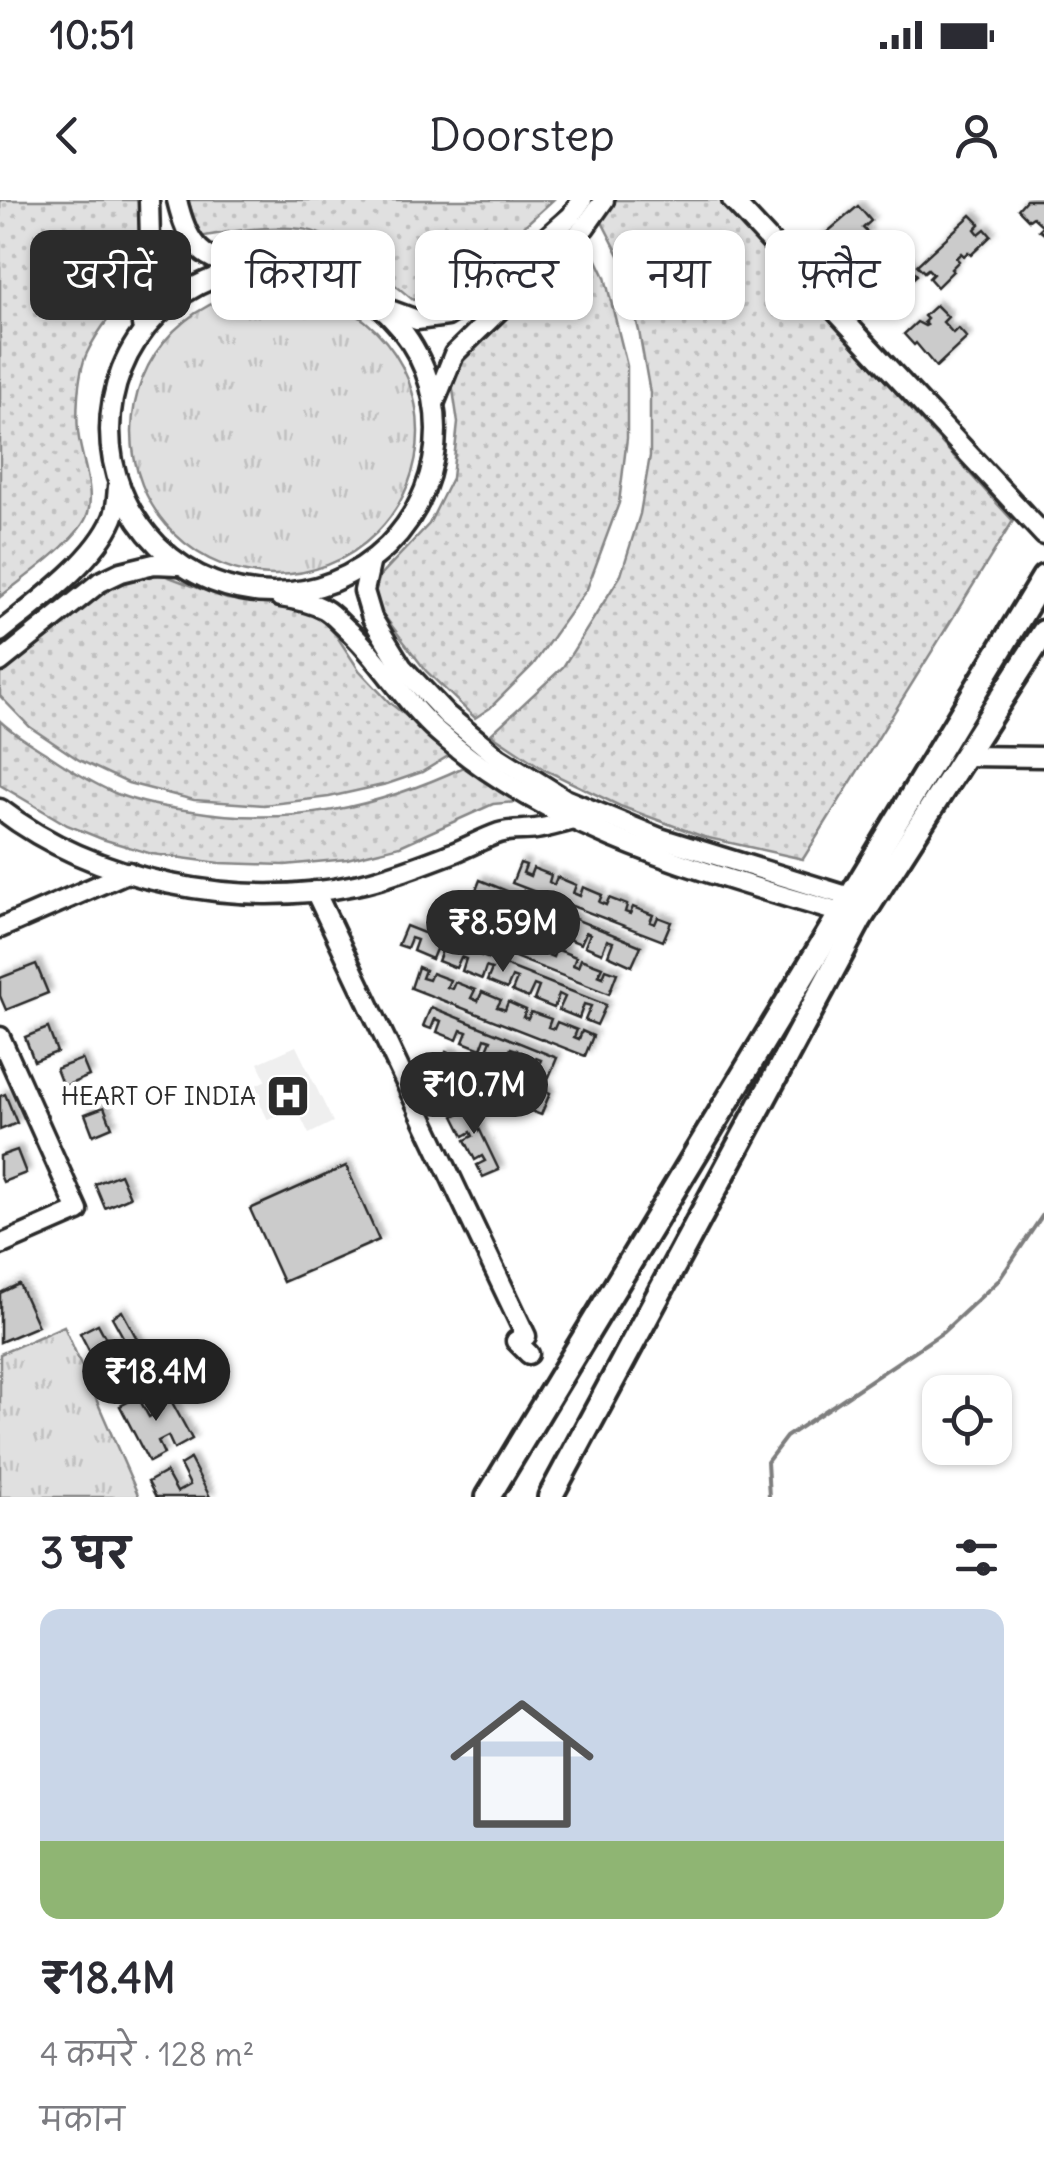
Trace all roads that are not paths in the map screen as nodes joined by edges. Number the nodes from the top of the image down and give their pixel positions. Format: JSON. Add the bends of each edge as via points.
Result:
{"nodes":[{"id":1,"x":150,"y":200,"type":"edge"},
{"id":2,"x":178,"y":200,"type":"edge"},
{"id":3,"x":582,"y":200,"type":"edge"},
{"id":4,"x":604,"y":200,"type":"edge"},
{"id":5,"x":732,"y":200,"type":"edge"},
{"id":6,"x":211,"y":258,"type":"edge"},
{"id":7,"x":211,"y":280,"type":"edge"},
{"id":8,"x":395,"y":312,"type":"edge"},
{"id":9,"x":392,"y":320,"type":"edge"},
{"id":10,"x":142,"y":324,"type":"junction"},
{"id":11,"x":434,"y":404,"type":"junction"},
{"id":12,"x":118,"y":486,"type":"junction"},
{"id":13,"x":1044,"y":535,"type":"edge"},
{"id":14,"x":370,"y":564,"type":"junction"},
{"id":15,"x":178,"y":565,"type":"junction"},
{"id":16,"x":1044,"y":577,"type":"edge"},
{"id":17,"x":263,"y":595,"type":"junction"},
{"id":18,"x":0,"y":632,"type":"edge"},
{"id":19,"x":1044,"y":632,"type":"edge"},
{"id":20,"x":0,"y":662,"type":"edge"},
{"id":21,"x":965,"y":756,"type":"junction"},
{"id":22,"x":1044,"y":757,"type":"edge"},
{"id":23,"x":0,"y":808,"type":"edge"},
{"id":24,"x":574,"y":820,"type":"junction"},
{"id":25,"x":128,"y":872,"type":"junction"},
{"id":26,"x":315,"y":891,"type":"junction"},
{"id":27,"x":855,"y":908,"type":"junction"},
{"id":28,"x":0,"y":928,"type":"edge"},
{"id":29,"x":0,"y":1037,"type":"edge"},
{"id":30,"x":0,"y":1245,"type":"edge"},
{"id":31,"x":529,"y":1354,"type":"dead end"},
{"id":32,"x":488,"y":1497,"type":"edge"},
{"id":33,"x":550,"y":1497,"type":"edge"}],
"edges":[{"from":1,"to":10,"type":"street","via":[[152,280]]},
{"from":2,"to":6,"type":"street","via":[[184,230]]},
{"from":3,"to":8,"type":"street","via":[[481,295],[447,316],[417,320]]},
{"from":4,"to":11,"type":"street","via":[[585,227],[454,354]]},
{"from":5,"to":13,"type":"street"},
{"from":7,"to":10,"type":"street"},
{"from":9,"to":11,"type":"street","via":[[428,374]]},
{"from":10,"to":12,"type":"street","via":[[116,384],[108,433]]},
{"from":11,"to":14,"type":"street","via":[[432,479],[404,532]]},
{"from":12,"to":15,"type":"street","via":[[138,524]]},
{"from":12,"to":18,"type":"street","via":[[115,515],[101,540]]},
{"from":14,"to":17,"type":"street","via":[[322,588]]},
{"from":14,"to":27,"type":"street","via":[[364,591],[372,618],[402,667],[498,757],[564,799]]},
{"from":15,"to":17,"type":"street","via":[[205,580]]},
{"from":15,"to":20,"type":"street","via":[[154,564],[100,582]]},
{"from":16,"to":27,"type":"main road"},
{"from":17,"to":24,"type":"street","via":[[326,610],[435,729],[488,773]]},
{"from":19,"to":21,"type":"main road"},
{"from":21,"to":22,"type":"street"},
{"from":21,"to":27,"type":"main road"},
{"from":23,"to":25,"type":"street","via":[[82,856]]},
{"from":24,"to":26,"type":"street","via":[[502,831],[357,885]]},
{"from":24,"to":27,"type":"street","via":[[621,843]]},
{"from":25,"to":26,"type":"street","via":[[222,893]]},
{"from":25,"to":28,"type":"street"},
{"from":26,"to":31,"type":"street","via":[[526,1336],[516,1340]]},
{"from":27,"to":32,"type":"main road"},
{"from":27,"to":33,"type":"main road"},
{"from":29,"to":30,"type":"street","via":[[78,1211]]}]}
